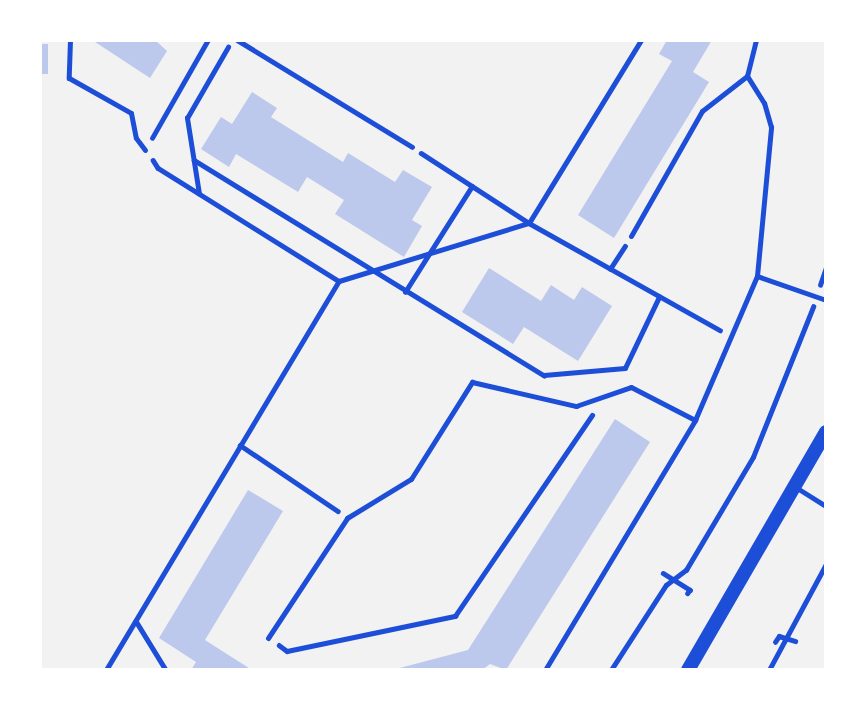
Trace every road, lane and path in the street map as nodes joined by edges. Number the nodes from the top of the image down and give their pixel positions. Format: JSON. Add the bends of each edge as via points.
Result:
{"nodes":[{"id":1,"x":70,"y":40,"type":"edge"},
{"id":2,"x":208,"y":40,"type":"edge"},
{"id":3,"x":235,"y":40,"type":"edge"},
{"id":4,"x":641,"y":40,"type":"edge"},
{"id":5,"x":756,"y":40,"type":"edge"},
{"id":6,"x":747,"y":76,"type":"junction"},
{"id":7,"x":412,"y":147,"type":"joint"},
{"id":8,"x":145,"y":150,"type":"junction"},
{"id":9,"x":194,"y":160,"type":"junction"},
{"id":10,"x":472,"y":186,"type":"junction"},
{"id":11,"x":199,"y":194,"type":"junction"},
{"id":12,"x":529,"y":223,"type":"junction"},
{"id":13,"x":631,"y":236,"type":"joint"},
{"id":14,"x":430,"y":253,"type":"junction"},
{"id":15,"x":610,"y":270,"type":"junction"},
{"id":16,"x":370,"y":271,"type":"junction"},
{"id":17,"x":757,"y":276,"type":"junction"},
{"id":18,"x":340,"y":281,"type":"junction"},
{"id":19,"x":405,"y":292,"type":"junction"},
{"id":20,"x":659,"y":297,"type":"junction"},
{"id":21,"x":817,"y":297,"type":"junction"},
{"id":22,"x":826,"y":300,"type":"edge"},
{"id":23,"x":733,"y":337,"type":"junction"},
{"id":24,"x":604,"y":397,"type":"junction"},
{"id":25,"x":695,"y":420,"type":"junction"},
{"id":26,"x":826,"y":432,"type":"edge"},
{"id":27,"x":240,"y":445,"type":"junction"},
{"id":28,"x":797,"y":488,"type":"junction"},
{"id":29,"x":826,"y":506,"type":"edge"},
{"id":30,"x":347,"y":518,"type":"junction"},
{"id":31,"x":826,"y":564,"type":"edge"},
{"id":32,"x":663,"y":573,"type":"dead end"},
{"id":33,"x":672,"y":581,"type":"junction"},
{"id":34,"x":688,"y":593,"type":"dead end"},
{"id":35,"x":136,"y":621,"type":"junction"},
{"id":36,"x":268,"y":638,"type":"joint"},
{"id":37,"x":788,"y":639,"type":"junction"},
{"id":38,"x":795,"y":641,"type":"dead end"},
{"id":39,"x":775,"y":642,"type":"dead end"},
{"id":40,"x":106,"y":670,"type":"edge"},
{"id":41,"x":166,"y":670,"type":"edge"},
{"id":42,"x":545,"y":670,"type":"edge"},
{"id":43,"x":611,"y":670,"type":"edge"},
{"id":44,"x":688,"y":670,"type":"edge"},
{"id":45,"x":769,"y":670,"type":"edge"}],
"edges":[{"from":1,"to":8,"type":"lane","via":[[69,78],[131,113],[136,138]]},
{"from":2,"to":8,"type":"path"},
{"from":3,"to":7,"type":"lane"},
{"from":3,"to":9,"type":"path","via":[[187,118]]},
{"from":4,"to":12,"type":"path"},
{"from":5,"to":6,"type":"lane"},
{"from":6,"to":13,"type":"lane","via":[[702,111]]},
{"from":6,"to":17,"type":"lane","via":[[764,103],[771,127]]},
{"from":7,"to":10,"type":"path"},
{"from":8,"to":11,"type":"path","via":[[158,168]]},
{"from":9,"to":11,"type":"path"},
{"from":9,"to":16,"type":"path"},
{"from":10,"to":12,"type":"path"},
{"from":10,"to":14,"type":"path"},
{"from":11,"to":18,"type":"path"},
{"from":12,"to":14,"type":"path"},
{"from":12,"to":15,"type":"path"},
{"from":13,"to":15,"type":"path"},
{"from":14,"to":16,"type":"path"},
{"from":14,"to":19,"type":"path"},
{"from":15,"to":20,"type":"path"},
{"from":16,"to":18,"type":"path"},
{"from":16,"to":19,"type":"path"},
{"from":17,"to":21,"type":"lane"},
{"from":17,"to":23,"type":"lane"},
{"from":18,"to":27,"type":"path"},
{"from":19,"to":20,"type":"path","via":[[544,375],[625,368]]},
{"from":20,"to":23,"type":"path"},
{"from":21,"to":22,"type":"lane"},
{"from":21,"to":33,"type":"path","via":[[753,457],[686,570]]},
{"from":23,"to":25,"type":"lane"},
{"from":24,"to":25,"type":"lane","via":[[631,387]]},
{"from":24,"to":30,"type":"lane","via":[[576,406],[472,382],[411,479]]},
{"from":24,"to":36,"type":"path","via":[[455,616],[287,651]]},
{"from":25,"to":42,"type":"lane"},
{"from":26,"to":28,"type":"main road"},
{"from":27,"to":30,"type":"path"},
{"from":27,"to":35,"type":"path"},
{"from":28,"to":29,"type":"lane"},
{"from":28,"to":44,"type":"main road"},
{"from":30,"to":36,"type":"lane"},
{"from":31,"to":37,"type":"path"},
{"from":32,"to":33,"type":"path"},
{"from":33,"to":34,"type":"path","via":[[690,590]]},
{"from":33,"to":43,"type":"path"},
{"from":35,"to":40,"type":"path"},
{"from":35,"to":41,"type":"path"},
{"from":37,"to":38,"type":"path"},
{"from":37,"to":39,"type":"path","via":[[779,636]]},
{"from":37,"to":45,"type":"path"}]}
